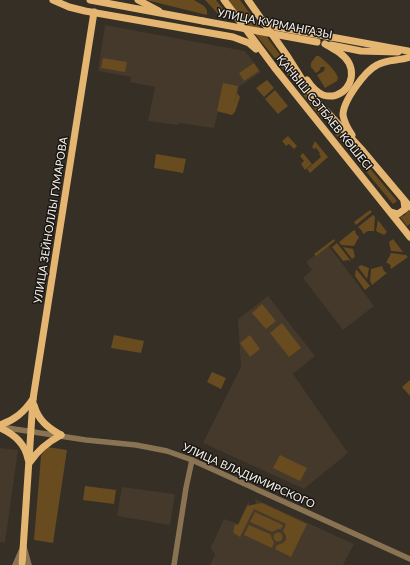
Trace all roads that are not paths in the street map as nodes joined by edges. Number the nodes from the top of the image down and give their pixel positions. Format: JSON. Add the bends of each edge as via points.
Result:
{"nodes":[{"id":1,"x":53,"y":0,"type":"edge"},
{"id":2,"x":90,"y":0,"type":"edge"},
{"id":3,"x":138,"y":0,"type":"edge"},
{"id":4,"x":224,"y":0,"type":"edge"},
{"id":5,"x":248,"y":0,"type":"edge"},
{"id":6,"x":94,"y":12,"type":"junction"},
{"id":7,"x":166,"y":14,"type":"junction"},
{"id":8,"x":258,"y":14,"type":"junction"},
{"id":9,"x":325,"y":44,"type":"junction"},
{"id":10,"x":409,"y":53,"type":"edge"},
{"id":11,"x":265,"y":55,"type":"junction"},
{"id":12,"x":288,"y":57,"type":"junction"},
{"id":13,"x":341,"y":128,"type":"junction"},
{"id":14,"x":331,"y":137,"type":"junction"},
{"id":15,"x":363,"y":152,"type":"junction"},
{"id":16,"x":403,"y":199,"type":"junction"},
{"id":17,"x":410,"y":207,"type":"edge"},
{"id":18,"x":389,"y":210,"type":"junction"},
{"id":19,"x":410,"y":237,"type":"edge"},
{"id":20,"x":33,"y":399,"type":"junction"},
{"id":21,"x":0,"y":427,"type":"edge"},
{"id":22,"x":31,"y":431,"type":"junction"},
{"id":23,"x":61,"y":435,"type":"junction"},
{"id":24,"x":192,"y":460,"type":"junction"},
{"id":25,"x":29,"y":464,"type":"junction"},
{"id":26,"x":24,"y":545,"type":"junction"},
{"id":27,"x":410,"y":559,"type":"edge"},
{"id":28,"x":15,"y":565,"type":"edge"},
{"id":29,"x":22,"y":565,"type":"edge"},
{"id":30,"x":29,"y":565,"type":"edge"},
{"id":31,"x":174,"y":565,"type":"edge"}],
"edges":[{"from":1,"to":6,"type":"main road","via":[[69,7]]},
{"from":2,"to":7,"type":"main road","name":"УЛИЦА КУРМАНГАЗЫ"},
{"from":3,"to":7,"type":"main road"},
{"from":4,"to":11,"type":"main road","name":"ҚАНЫШ СӘТБАЕВ КӨШЕСІ"},
{"from":5,"to":8,"type":"main road","name":"ҚАНЫШ СӘТБАЕВ КӨШЕСІ"},
{"from":6,"to":11,"type":"main road","via":[[232,37],[249,43]]},
{"from":6,"to":20,"type":"main road","name":"УЛИЦА ЗЕЙНОЛЛЫ ГУМАРОВА"},
{"from":7,"to":9,"type":"main road","name":"УЛИЦА КУРМАНГАЗЫ","bridge":true},
{"from":8,"to":10,"type":"main road","via":[[276,27]]},
{"from":8,"to":12,"type":"main road","name":"ҚАНЫШ СӘТБАЕВ КӨШЕСІ"},
{"from":9,"to":10,"type":"main road","name":"УЛИЦА КУРМАНГАЗЫ","via":[[361,51]]},
{"from":9,"to":12,"type":"main road","via":[[344,56],[352,70],[348,86],[338,94],[330,96],[316,91]]},
{"from":10,"to":15,"type":"main road","via":[[402,59],[384,62],[370,70],[344,108],[345,123]]},
{"from":11,"to":14,"type":"main road","name":"ҚАНЫШ СӘТБАЕВ КӨШЕСІ"},
{"from":12,"to":13,"type":"main road","name":"ҚАНЫШ СӘТБАЕВ КӨШЕСІ","via":[[314,98]]},
{"from":13,"to":14,"type":"main road","via":[[331,132]]},
{"from":13,"to":15,"type":"main road","name":"ҚАНЫШ СӘТБАЕВ КӨШЕСІ"},
{"from":14,"to":18,"type":"main road","name":"ҚАНЫШ СӘТБАЕВ КӨШЕСІ"},
{"from":15,"to":16,"type":"main road","name":"ҚАНЫШ СӘТБАЕВ КӨШЕСІ"},
{"from":16,"to":17,"type":"main road","name":"ҚАНЫШ СӘТБАЕВ КӨШЕСІ"},
{"from":16,"to":18,"type":"main road","via":[[406,206],[402,213],[395,214]]},
{"from":18,"to":19,"type":"main road","name":"ҚАНЫШ СӘТБАЕВ КӨШЕСІ"},
{"from":20,"to":21,"type":"main road","via":[[26,410]]},
{"from":20,"to":22,"type":"main road","name":"УЛИЦА ЗЕЙНОЛЛЫ ГУМАРОВА"},
{"from":20,"to":23,"type":"main road","via":[[42,422]]},
{"from":21,"to":22,"type":"street","name":"УЛИЦА ВЛАДИМИРСКОГО"},
{"from":21,"to":25,"type":"main road","via":[[18,440]]},
{"from":22,"to":23,"type":"street","name":"УЛИЦА ВЛАДИМИРСКОГО"},
{"from":22,"to":25,"type":"main road","name":"УЛИЦА ЗЕЙНОЛЛЫ ГУМАРОВА"},
{"from":23,"to":24,"type":"street","name":"УЛИЦА ВЛАДИМИРСКОГО","via":[[167,451]]},
{"from":23,"to":25,"type":"main road","via":[[42,447]]},
{"from":24,"to":27,"type":"street","name":"УЛИЦА ВЛАДИМИРСКОГО"},
{"from":24,"to":31,"type":"street"},
{"from":25,"to":26,"type":"main road","name":"УЛИЦА ЗЕЙНОЛЛЫ ГУМАРОВА"},
{"from":26,"to":28,"type":"street"},
{"from":26,"to":29,"type":"main road","name":"УЛИЦА ЗЕЙНОЛЛЫ ГУМАРОВА"},
{"from":26,"to":30,"type":"street"}]}
